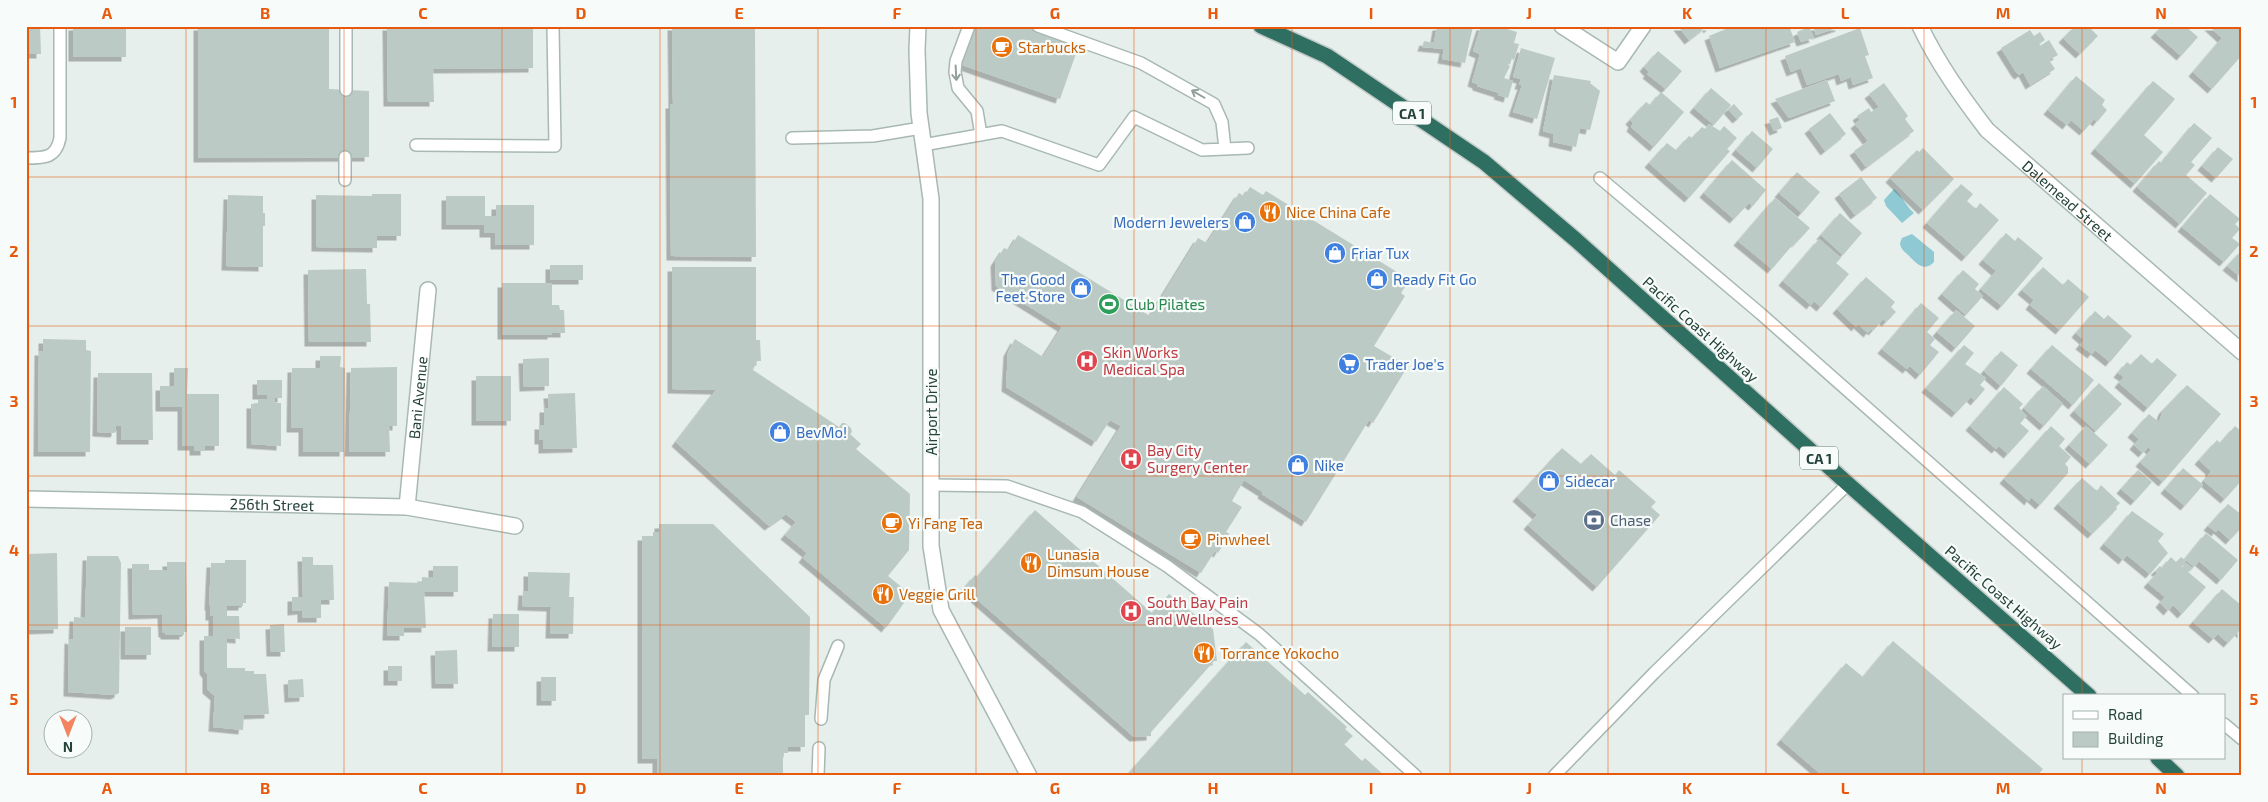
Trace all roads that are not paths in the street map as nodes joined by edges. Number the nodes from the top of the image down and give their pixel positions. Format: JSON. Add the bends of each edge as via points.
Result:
{"nodes":[{"id":1,"x":60,"y":26,"type":"edge"},
{"id":2,"x":346,"y":26,"type":"edge"},
{"id":3,"x":554,"y":26,"type":"edge"},
{"id":4,"x":918,"y":26,"type":"edge"},
{"id":5,"x":969,"y":26,"type":"edge"},
{"id":6,"x":1038,"y":26,"type":"edge"},
{"id":7,"x":1261,"y":26,"type":"edge"},
{"id":8,"x":1562,"y":26,"type":"edge"},
{"id":9,"x":1643,"y":26,"type":"edge"},
{"id":10,"x":1920,"y":26,"type":"edge"},
{"id":11,"x":346,"y":90,"type":"dead end"},
{"id":12,"x":921,"y":128,"type":"junction"},
{"id":13,"x":981,"y":135,"type":"junction"},
{"id":14,"x":792,"y":138,"type":"dead end"},
{"id":15,"x":416,"y":145,"type":"dead end"},
{"id":16,"x":923,"y":145,"type":"junction"},
{"id":17,"x":1248,"y":148,"type":"dead end"},
{"id":18,"x":1225,"y":149,"type":"junction"},
{"id":19,"x":345,"y":157,"type":"dead end"},
{"id":20,"x":26,"y":158,"type":"edge"},
{"id":21,"x":1600,"y":178,"type":"dead end"},
{"id":22,"x":345,"y":180,"type":"dead end"},
{"id":23,"x":428,"y":290,"type":"dead end"},
{"id":24,"x":2242,"y":352,"type":"edge"},
{"id":25,"x":1848,"y":484,"type":"junction"},
{"id":26,"x":931,"y":485,"type":"junction"},
{"id":27,"x":26,"y":499,"type":"edge"},
{"id":28,"x":407,"y":506,"type":"junction"},
{"id":29,"x":515,"y":526,"type":"dead end"},
{"id":30,"x":838,"y":646,"type":"dead end"},
{"id":31,"x":2087,"y":694,"type":"edge"},
{"id":32,"x":2191,"y":694,"type":"edge"},
{"id":33,"x":821,"y":719,"type":"dead end"},
{"id":34,"x":2226,"y":726,"type":"edge"},
{"id":35,"x":2242,"y":739,"type":"edge"},
{"id":36,"x":820,"y":748,"type":"dead end"},
{"id":37,"x":2160,"y":760,"type":"edge"},
{"id":38,"x":818,"y":776,"type":"edge"},
{"id":39,"x":1029,"y":776,"type":"edge"},
{"id":40,"x":1416,"y":776,"type":"edge"},
{"id":41,"x":1554,"y":776,"type":"edge"},
{"id":42,"x":2177,"y":776,"type":"edge"}],
"edges":[{"from":1,"to":20,"type":"lane","via":[[58,148],[41,158]]},
{"from":2,"to":11,"type":"lane"},
{"from":3,"to":15,"type":"lane","via":[[555,146]]},
{"from":4,"to":12,"type":"street","name":"Airport Drive"},
{"from":5,"to":13,"type":"lane","one_way":true,"via":[[955,72],[958,88],[977,111]]},
{"from":18,"to":6,"type":"lane","one_way":true,"via":[[1222,122],[1214,104],[1141,64]]},
{"from":7,"to":25,"type":"highway","name":"Pacific Coast Highway","number":"CA 1","via":[[1327,56],[1484,162],[1576,240]]},
{"from":8,"to":9,"type":"street","via":[[1618,62]]},
{"from":10,"to":24,"type":"street","name":"Dalemead Street","via":[[1956,88],[1987,130]]},
{"from":12,"to":14,"type":"lane","via":[[873,136]]},
{"from":12,"to":16,"type":"street","name":"Airport Drive"},
{"from":13,"to":16,"type":"lane"},
{"from":13,"to":18,"type":"lane","via":[[1002,132],[1099,166],[1134,117],[1202,150]]},
{"from":16,"to":26,"type":"street","name":"Airport Drive","via":[[930,199]]},
{"from":17,"to":18,"type":"lane"},
{"from":19,"to":22,"type":"lane"},
{"from":21,"to":32,"type":"lane","via":[[1761,314]]},
{"from":23,"to":28,"type":"street","name":"Bani Avenue"},
{"from":25,"to":31,"type":"highway","name":"Pacific Coast Highway","number":"CA 1"},
{"from":25,"to":41,"type":"lane","via":[[1654,673]]},
{"from":26,"to":39,"type":"street","name":"Airport Drive","via":[[930,546],[941,610]]},
{"from":26,"to":40,"type":"lane","via":[[1007,486],[1082,512],[1168,566],[1259,634]]},
{"from":27,"to":28,"type":"street","name":"256th Street"},
{"from":28,"to":29,"type":"street","name":"256th Street"},
{"from":30,"to":33,"type":"lane","via":[[824,680]]},
{"from":34,"to":35,"type":"lane"},
{"from":36,"to":38,"type":"lane"},
{"from":37,"to":42,"type":"highway"}]}
